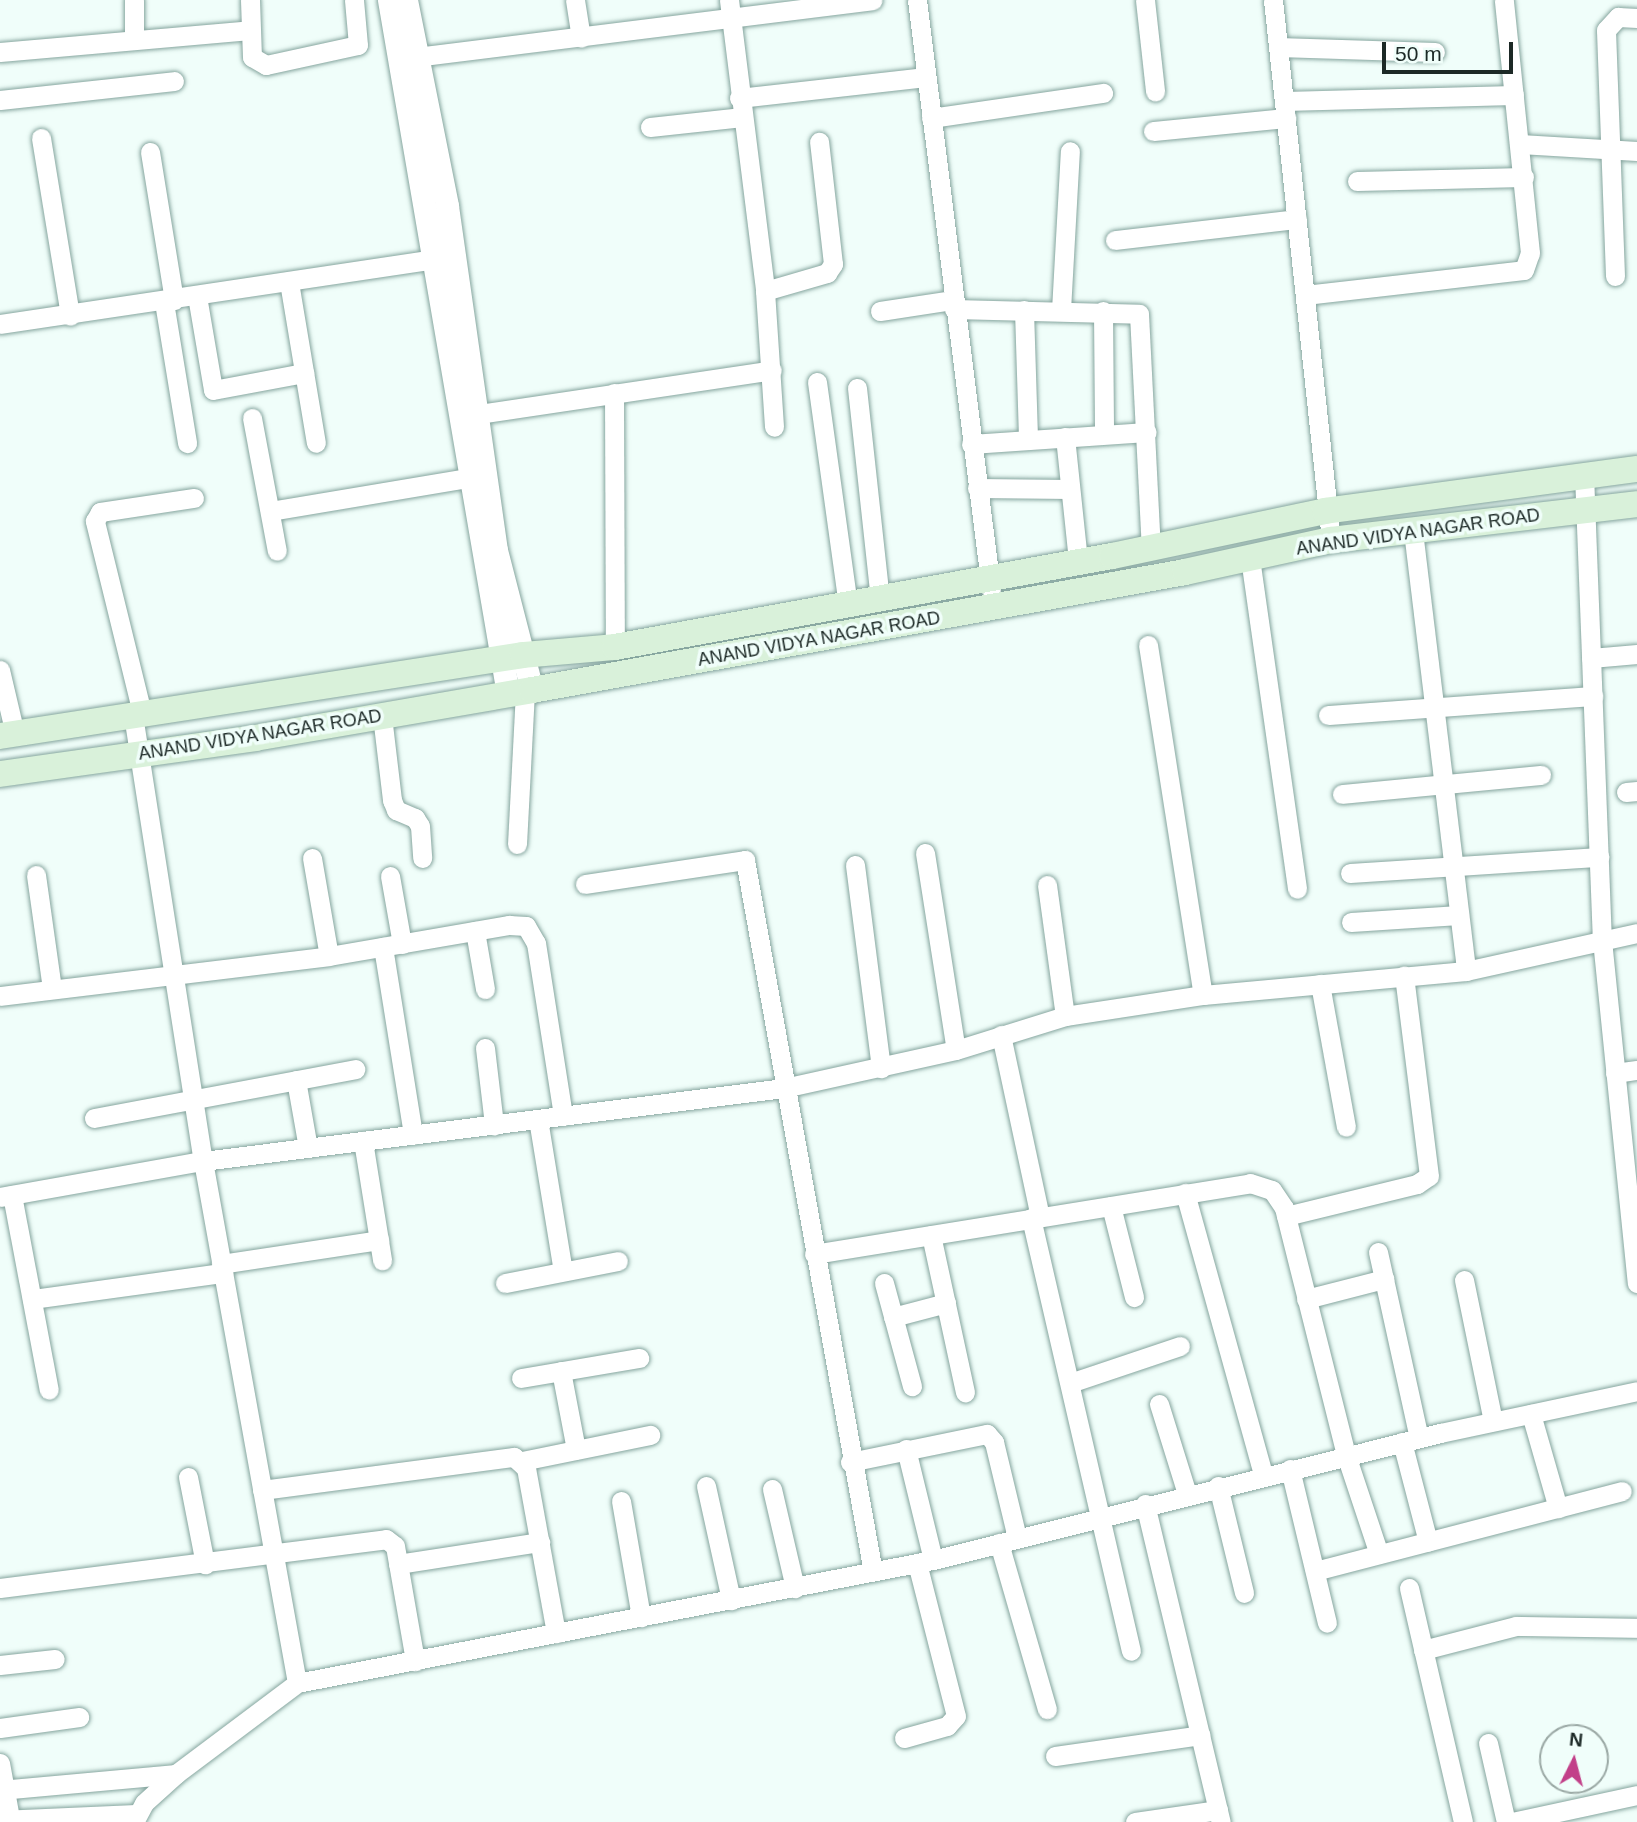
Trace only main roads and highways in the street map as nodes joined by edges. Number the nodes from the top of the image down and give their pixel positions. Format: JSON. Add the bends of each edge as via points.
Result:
{"nodes":[{"id":1,"x":1637,"y":469,"type":"edge"},
{"id":2,"x":1637,"y":504,"type":"edge"},
{"id":3,"x":7,"y":735,"type":"edge"},
{"id":4,"x":0,"y":774,"type":"edge"}],
"edges":[{"from":1,"to":3,"type":"main road","name":"ANAND VIDYA NAGAR ROAD","via":[[1325,511],[1151,548],[615,647],[513,657]]},
{"from":2,"to":4,"type":"main road","name":"ANAND VIDYA NAGAR ROAD","via":[[1331,540],[522,692]]}]}
